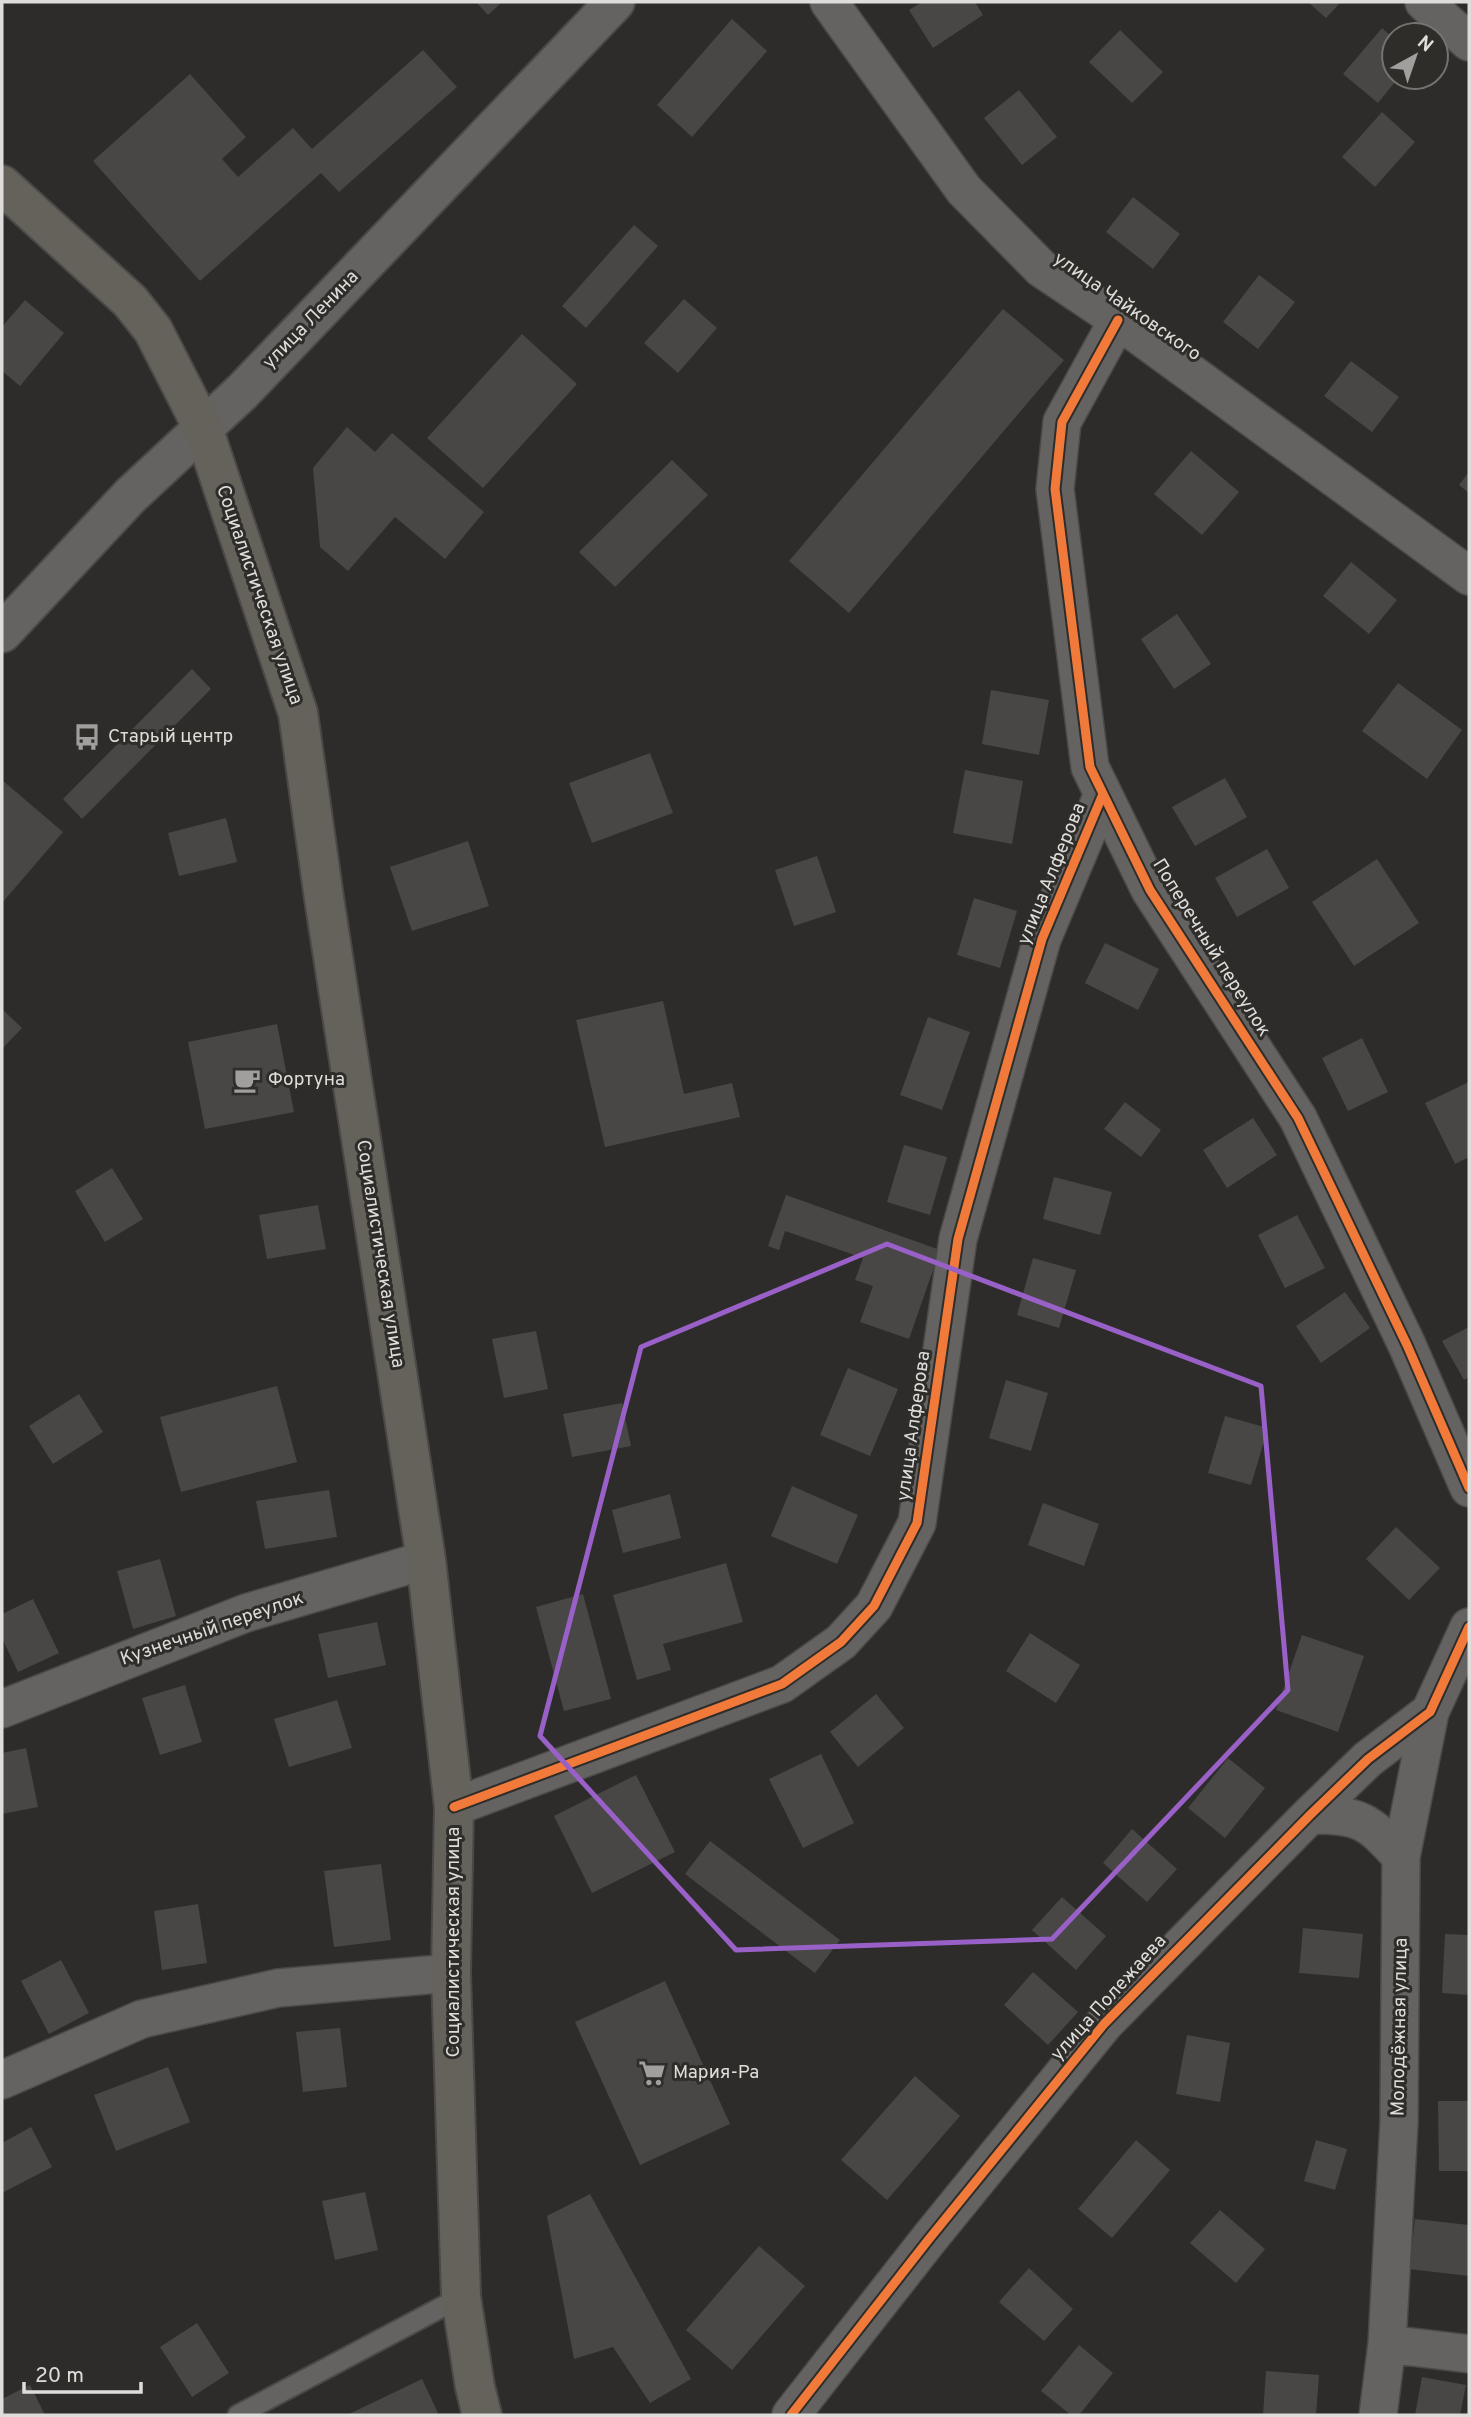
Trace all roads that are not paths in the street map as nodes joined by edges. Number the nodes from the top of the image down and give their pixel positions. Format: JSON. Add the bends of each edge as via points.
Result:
{"nodes":[{"id":1,"x":615,"y":2,"type":"edge"},
{"id":2,"x":829,"y":2,"type":"edge"},
{"id":3,"x":1424,"y":2,"type":"edge"},
{"id":4,"x":1469,"y":42,"type":"edge"},
{"id":5,"x":2,"y":185,"type":"edge"},
{"id":6,"x":1118,"y":320,"type":"junction"},
{"id":7,"x":203,"y":428,"type":"junction"},
{"id":8,"x":1469,"y":576,"type":"edge"},
{"id":9,"x":2,"y":633,"type":"edge"},
{"id":10,"x":1103,"y":794,"type":"junction"},
{"id":11,"x":1469,"y":1488,"type":"edge"},
{"id":12,"x":426,"y":1560,"type":"junction"},
{"id":13,"x":1469,"y":1627,"type":"edge"},
{"id":14,"x":2,"y":1709,"type":"edge"},
{"id":15,"x":1430,"y":1712,"type":"junction"},
{"id":16,"x":454,"y":1807,"type":"junction"},
{"id":17,"x":1310,"y":1815,"type":"junction"},
{"id":18,"x":1401,"y":1857,"type":"junction"},
{"id":19,"x":452,"y":1973,"type":"junction"},
{"id":20,"x":2,"y":2080,"type":"edge"},
{"id":21,"x":461,"y":2297,"type":"junction"},
{"id":22,"x":1387,"y":2344,"type":"junction"},
{"id":23,"x":1469,"y":2354,"type":"edge"},
{"id":24,"x":238,"y":2415,"type":"edge"},
{"id":25,"x":482,"y":2415,"type":"edge"},
{"id":26,"x":791,"y":2415,"type":"edge"},
{"id":27,"x":1378,"y":2415,"type":"edge"}],
"edges":[{"from":1,"to":7,"type":"street","name":"улица Ленина"},
{"from":2,"to":6,"type":"street","name":"улица Чайковского","via":[[964,190],[1042,269]]},
{"from":3,"to":4,"type":"street"},
{"from":5,"to":7,"type":"main road","name":"Социалистическая улица","via":[[139,311],[158,338]]},
{"from":6,"to":8,"type":"street","name":"улица Чайковского"},
{"from":6,"to":10,"type":"street","name":"Поперечный переулок","via":[[1062,422],[1055,489],[1090,767]]},
{"from":7,"to":9,"type":"street","name":"улица Ленина","via":[[116,510]]},
{"from":7,"to":12,"type":"main road","name":"Социалистическая улица","via":[[298,713]]},
{"from":10,"to":11,"type":"street","name":"Поперечный переулок","via":[[1150,890],[1298,1118],[1407,1345]]},
{"from":10,"to":16,"type":"street","name":"улица Алферова","via":[[1042,939],[1020,1017],[958,1239],[917,1522],[874,1606],[841,1642],[782,1684]]},
{"from":12,"to":14,"type":"street","name":"Кузнечный переулок","via":[[246,1614]]},
{"from":12,"to":16,"type":"main road","name":"Социалистическая улица"},
{"from":13,"to":15,"type":"street","name":"улица Полежаева"},
{"from":15,"to":17,"type":"street","name":"улица Полежаева","via":[[1368,1759]]},
{"from":15,"to":18,"type":"street","name":"Молодёжная улица"},
{"from":16,"to":19,"type":"main road","name":"Социалистическая улица"},
{"from":17,"to":18,"type":"street","via":[[1358,1818]]},
{"from":17,"to":26,"type":"street","name":"улица Полежаева","via":[[1104,2024]]},
{"from":18,"to":22,"type":"street","name":"Молодёжная улица","via":[[1399,2122]]},
{"from":19,"to":20,"type":"street","via":[[278,1987],[142,2019]]},
{"from":19,"to":21,"type":"main road","name":"Социалистическая улица"},
{"from":21,"to":24,"type":"lane"},
{"from":21,"to":25,"type":"main road","name":"Социалистическая улица"},
{"from":22,"to":23,"type":"street"},
{"from":22,"to":27,"type":"street","name":"Молодёжная улица"}]}
